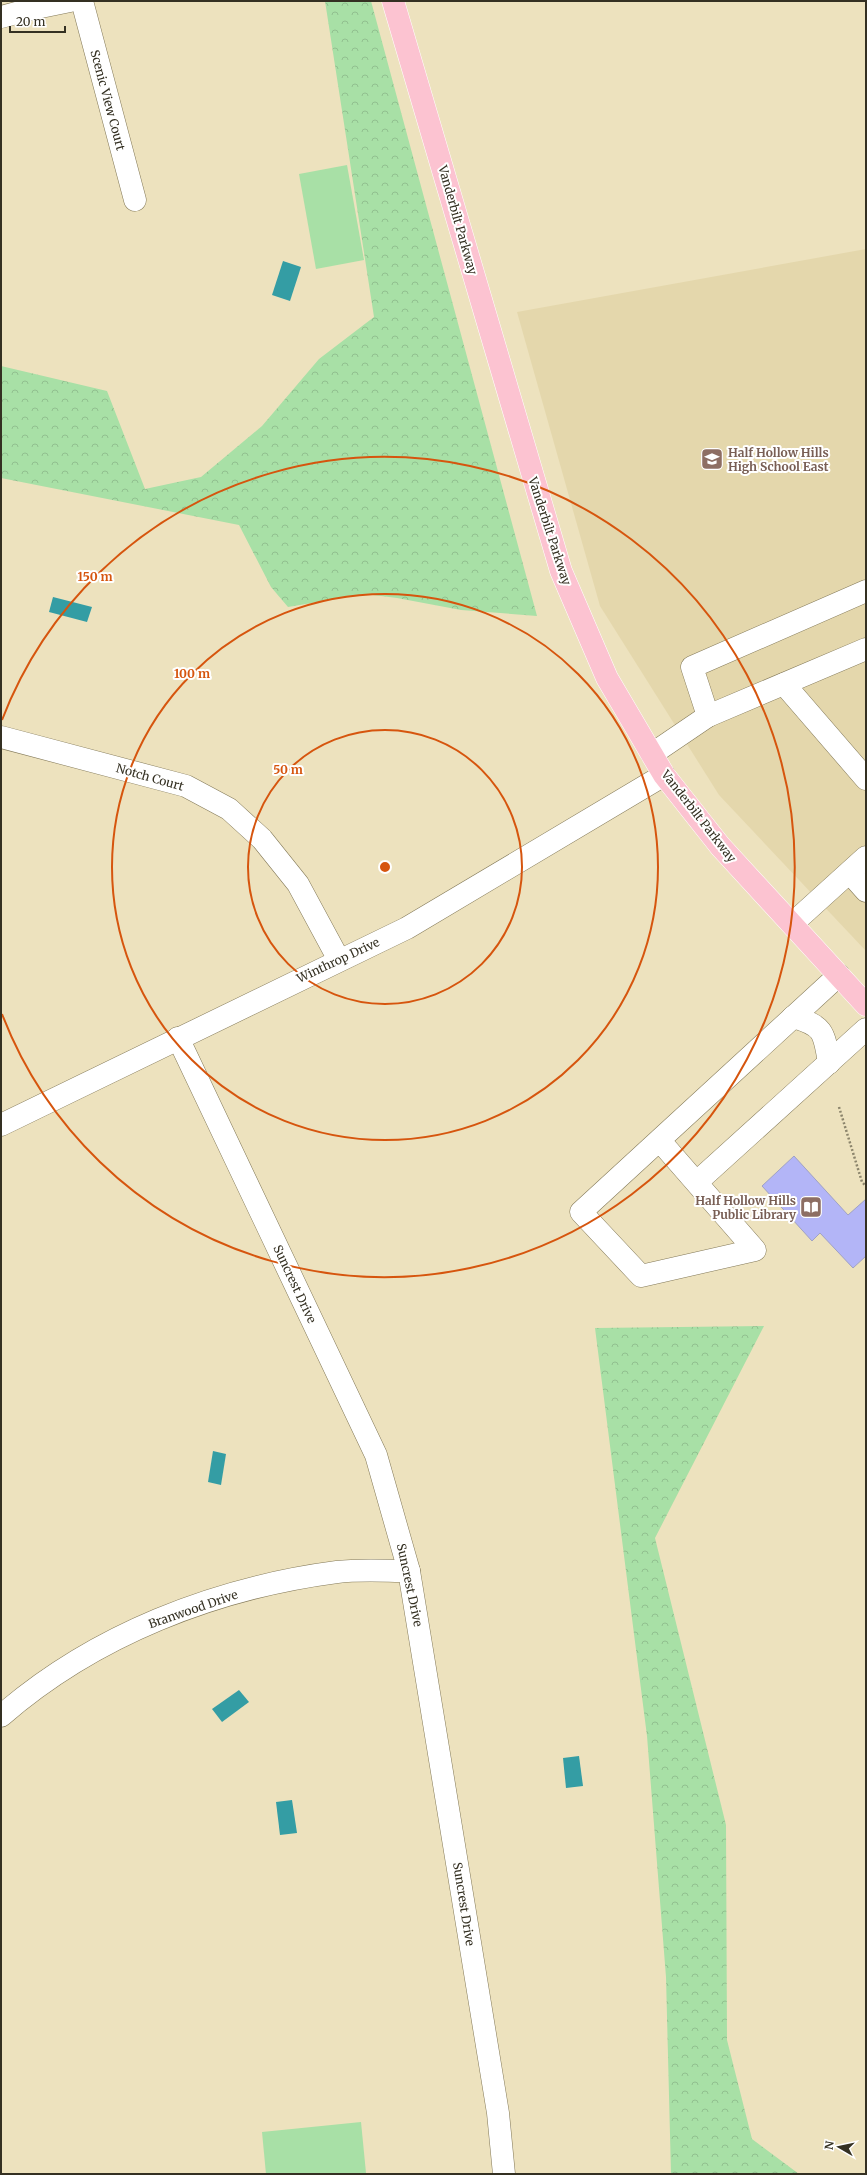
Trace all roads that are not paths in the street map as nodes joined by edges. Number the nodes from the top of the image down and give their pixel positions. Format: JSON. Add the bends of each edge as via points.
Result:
{"nodes":[{"id":1,"x":70,"y":1,"type":"edge"},
{"id":2,"x":82,"y":1,"type":"edge"},
{"id":3,"x":393,"y":1,"type":"edge"},
{"id":4,"x":1,"y":17,"type":"edge"},
{"id":5,"x":135,"y":200,"type":"dead end"},
{"id":6,"x":866,"y":591,"type":"edge"},
{"id":7,"x":866,"y":649,"type":"edge"},
{"id":8,"x":784,"y":684,"type":"junction"},
{"id":9,"x":708,"y":716,"type":"junction"},
{"id":10,"x":1,"y":737,"type":"edge"},
{"id":11,"x":652,"y":754,"type":"junction"},
{"id":12,"x":664,"y":775,"type":"junction"},
{"id":13,"x":866,"y":779,"type":"edge"},
{"id":14,"x":866,"y":857,"type":"edge"},
{"id":15,"x":850,"y":873,"type":"junction"},
{"id":16,"x":866,"y":891,"type":"edge"},
{"id":17,"x":792,"y":924,"type":"junction"},
{"id":18,"x":339,"y":960,"type":"junction"},
{"id":19,"x":839,"y":975,"type":"junction"},
{"id":20,"x":866,"y":1005,"type":"edge"},
{"id":21,"x":793,"y":1017,"type":"junction"},
{"id":22,"x":866,"y":1029,"type":"edge"},
{"id":23,"x":178,"y":1038,"type":"junction"},
{"id":24,"x":829,"y":1063,"type":"junction"},
{"id":25,"x":1,"y":1125,"type":"edge"},
{"id":26,"x":660,"y":1141,"type":"junction"},
{"id":27,"x":697,"y":1182,"type":"junction"},
{"id":28,"x":409,"y":1571,"type":"junction"},
{"id":29,"x":1,"y":1716,"type":"edge"},
{"id":30,"x":504,"y":2174,"type":"edge"}],
"edges":[{"from":1,"to":4,"type":"street"},
{"from":2,"to":5,"type":"street","name":"Scenic View Court"},
{"from":3,"to":11,"type":"main road","name":"Vanderbilt Parkway","via":[[561,572],[607,678]]},
{"from":6,"to":9,"type":"street","via":[[692,667]]},
{"from":7,"to":8,"type":"street"},
{"from":8,"to":9,"type":"street"},
{"from":8,"to":13,"type":"street"},
{"from":9,"to":11,"type":"street"},
{"from":10,"to":18,"type":"street","name":"Notch Court","via":[[186,786],[229,809],[262,839],[298,884]]},
{"from":11,"to":12,"type":"main road","name":"Vanderbilt Parkway"},
{"from":12,"to":17,"type":"main road","name":"Vanderbilt Parkway","via":[[720,846]]},
{"from":12,"to":18,"type":"street","name":"Winthrop Drive","via":[[407,928]]},
{"from":14,"to":15,"type":"street"},
{"from":15,"to":16,"type":"street"},
{"from":15,"to":17,"type":"street"},
{"from":17,"to":19,"type":"main road","name":"Vanderbilt Parkway"},
{"from":18,"to":23,"type":"street","name":"Winthrop Drive"},
{"from":19,"to":20,"type":"main road","name":"Vanderbilt Parkway"},
{"from":19,"to":21,"type":"street"},
{"from":21,"to":24,"type":"street","via":[[811,1023],[820,1030],[825,1039]]},
{"from":21,"to":26,"type":"street"},
{"from":22,"to":24,"type":"street"},
{"from":23,"to":25,"type":"street","name":"Winthrop Drive"},
{"from":23,"to":28,"type":"street","name":"Suncrest Drive","via":[[376,1455]]},
{"from":24,"to":27,"type":"street"},
{"from":26,"to":27,"type":"street"},
{"from":26,"to":27,"type":"street","via":[[581,1212],[641,1276],[755,1250]]},
{"from":28,"to":29,"type":"street","name":"Branwood Drive","via":[[338,1572],[263,1585],[197,1605],[130,1632],[75,1662],[27,1694]]},
{"from":28,"to":30,"type":"street","name":"Suncrest Drive","via":[[498,2114]]}]}
